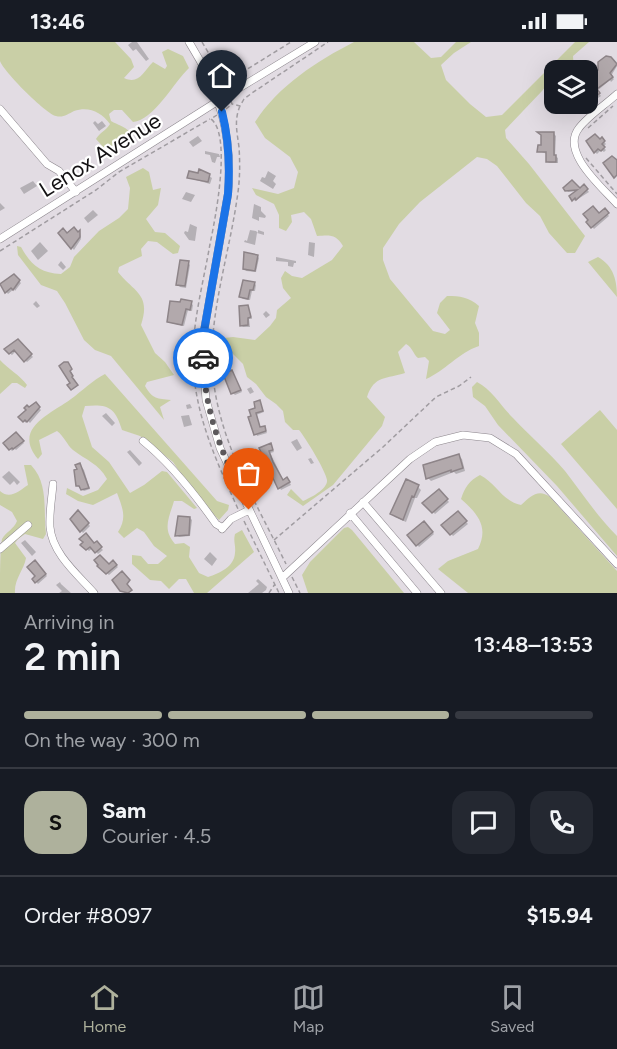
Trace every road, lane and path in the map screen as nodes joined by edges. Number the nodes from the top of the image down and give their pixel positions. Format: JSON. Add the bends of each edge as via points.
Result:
{"nodes":[{"id":1,"x":291,"y":42,"type":"edge"},
{"id":2,"x":315,"y":42,"type":"edge"},
{"id":3,"x":328,"y":42,"type":"edge"},
{"id":4,"x":197,"y":43,"type":"edge"},
{"id":5,"x":227,"y":78,"type":"junction"},
{"id":6,"x":229,"y":94,"type":"junction"},
{"id":7,"x":617,"y":94,"type":"edge"},
{"id":8,"x":218,"y":100,"type":"junction"},
{"id":9,"x":617,"y":103,"type":"edge"},
{"id":10,"x":232,"y":104,"type":"junction"},
{"id":11,"x":240,"y":106,"type":"junction"},
{"id":12,"x":0,"y":109,"type":"edge"},
{"id":13,"x":222,"y":112,"type":"junction"},
{"id":14,"x":211,"y":119,"type":"junction"},
{"id":15,"x":585,"y":130,"type":"dead end"},
{"id":16,"x":583,"y":155,"type":"dead end"},
{"id":17,"x":76,"y":192,"type":"junction"},
{"id":18,"x":617,"y":194,"type":"edge"},
{"id":19,"x":617,"y":204,"type":"edge"},
{"id":20,"x":0,"y":239,"type":"edge"},
{"id":21,"x":0,"y":251,"type":"edge"},
{"id":22,"x":471,"y":377,"type":"dead end"},
{"id":23,"x":144,"y":441,"type":"dead end"},
{"id":24,"x":54,"y":484,"type":"dead end"},
{"id":25,"x":363,"y":502,"type":"junction"},
{"id":26,"x":249,"y":510,"type":"junction"},
{"id":27,"x":350,"y":513,"type":"junction"},
{"id":28,"x":241,"y":514,"type":"junction"},
{"id":29,"x":28,"y":525,"type":"dead end"},
{"id":30,"x":274,"y":540,"type":"junction"},
{"id":31,"x":0,"y":549,"type":"edge"},
{"id":32,"x":617,"y":564,"type":"edge"},
{"id":33,"x":290,"y":571,"type":"junction"},
{"id":34,"x":282,"y":578,"type":"junction"},
{"id":35,"x":275,"y":585,"type":"junction"},
{"id":36,"x":288,"y":590,"type":"edge"},
{"id":37,"x":94,"y":593,"type":"edge"},
{"id":38,"x":269,"y":593,"type":"edge"},
{"id":39,"x":279,"y":593,"type":"edge"},
{"id":40,"x":300,"y":593,"type":"edge"},
{"id":41,"x":417,"y":593,"type":"edge"},
{"id":42,"x":441,"y":593,"type":"edge"}],
"edges":[{"from":1,"to":5,"type":"path","via":[[237,77]]},
{"from":2,"to":6,"type":"street","name":"Lenox Avenue"},
{"from":3,"to":11,"type":"path","via":[[252,93]]},
{"from":4,"to":5,"type":"path"},
{"from":4,"to":8,"type":"street"},
{"from":5,"to":6,"type":"path"},
{"from":6,"to":8,"type":"street","name":"Lenox Avenue"},
{"from":6,"to":10,"type":"path"},
{"from":7,"to":19,"type":"street","via":[[573,138],[577,158]]},
{"from":8,"to":13,"type":"street"},
{"from":8,"to":17,"type":"street","name":"Lenox Avenue"},
{"from":9,"to":15,"type":"path"},
{"from":10,"to":11,"type":"path"},
{"from":10,"to":13,"type":"path"},
{"from":11,"to":30,"type":"path","via":[[236,124],[238,192],[215,317],[213,377],[226,437]]},
{"from":12,"to":17,"type":"street"},
{"from":13,"to":14,"type":"path"},
{"from":13,"to":26,"type":"street","via":[[230,172],[203,337],[204,375],[214,432]]},
{"from":14,"to":21,"type":"path","via":[[119,172]]},
{"from":14,"to":28,"type":"path","via":[[217,126],[221,169],[196,324],[194,373],[208,441]]},
{"from":16,"to":18,"type":"path"},
{"from":17,"to":20,"type":"street","name":"Lenox Avenue"},
{"from":22,"to":30,"type":"path","via":[[436,398]]},
{"from":23,"to":28,"type":"street","via":[[216,524],[223,528]]},
{"from":24,"to":37,"type":"street","via":[[51,537],[59,554]]},
{"from":25,"to":27,"type":"street"},
{"from":25,"to":32,"type":"street","via":[[435,442],[463,435],[490,438],[516,453]]},
{"from":25,"to":42,"type":"street"},
{"from":26,"to":28,"type":"street"},
{"from":26,"to":34,"type":"street"},
{"from":27,"to":33,"type":"street"},
{"from":27,"to":41,"type":"street"},
{"from":28,"to":35,"type":"path"},
{"from":29,"to":31,"type":"street"},
{"from":30,"to":33,"type":"path"},
{"from":33,"to":34,"type":"street"},
{"from":33,"to":40,"type":"path"},
{"from":34,"to":36,"type":"street"},
{"from":35,"to":38,"type":"path"},
{"from":35,"to":39,"type":"path"},
{"from":36,"to":39,"type":"street"}]}
